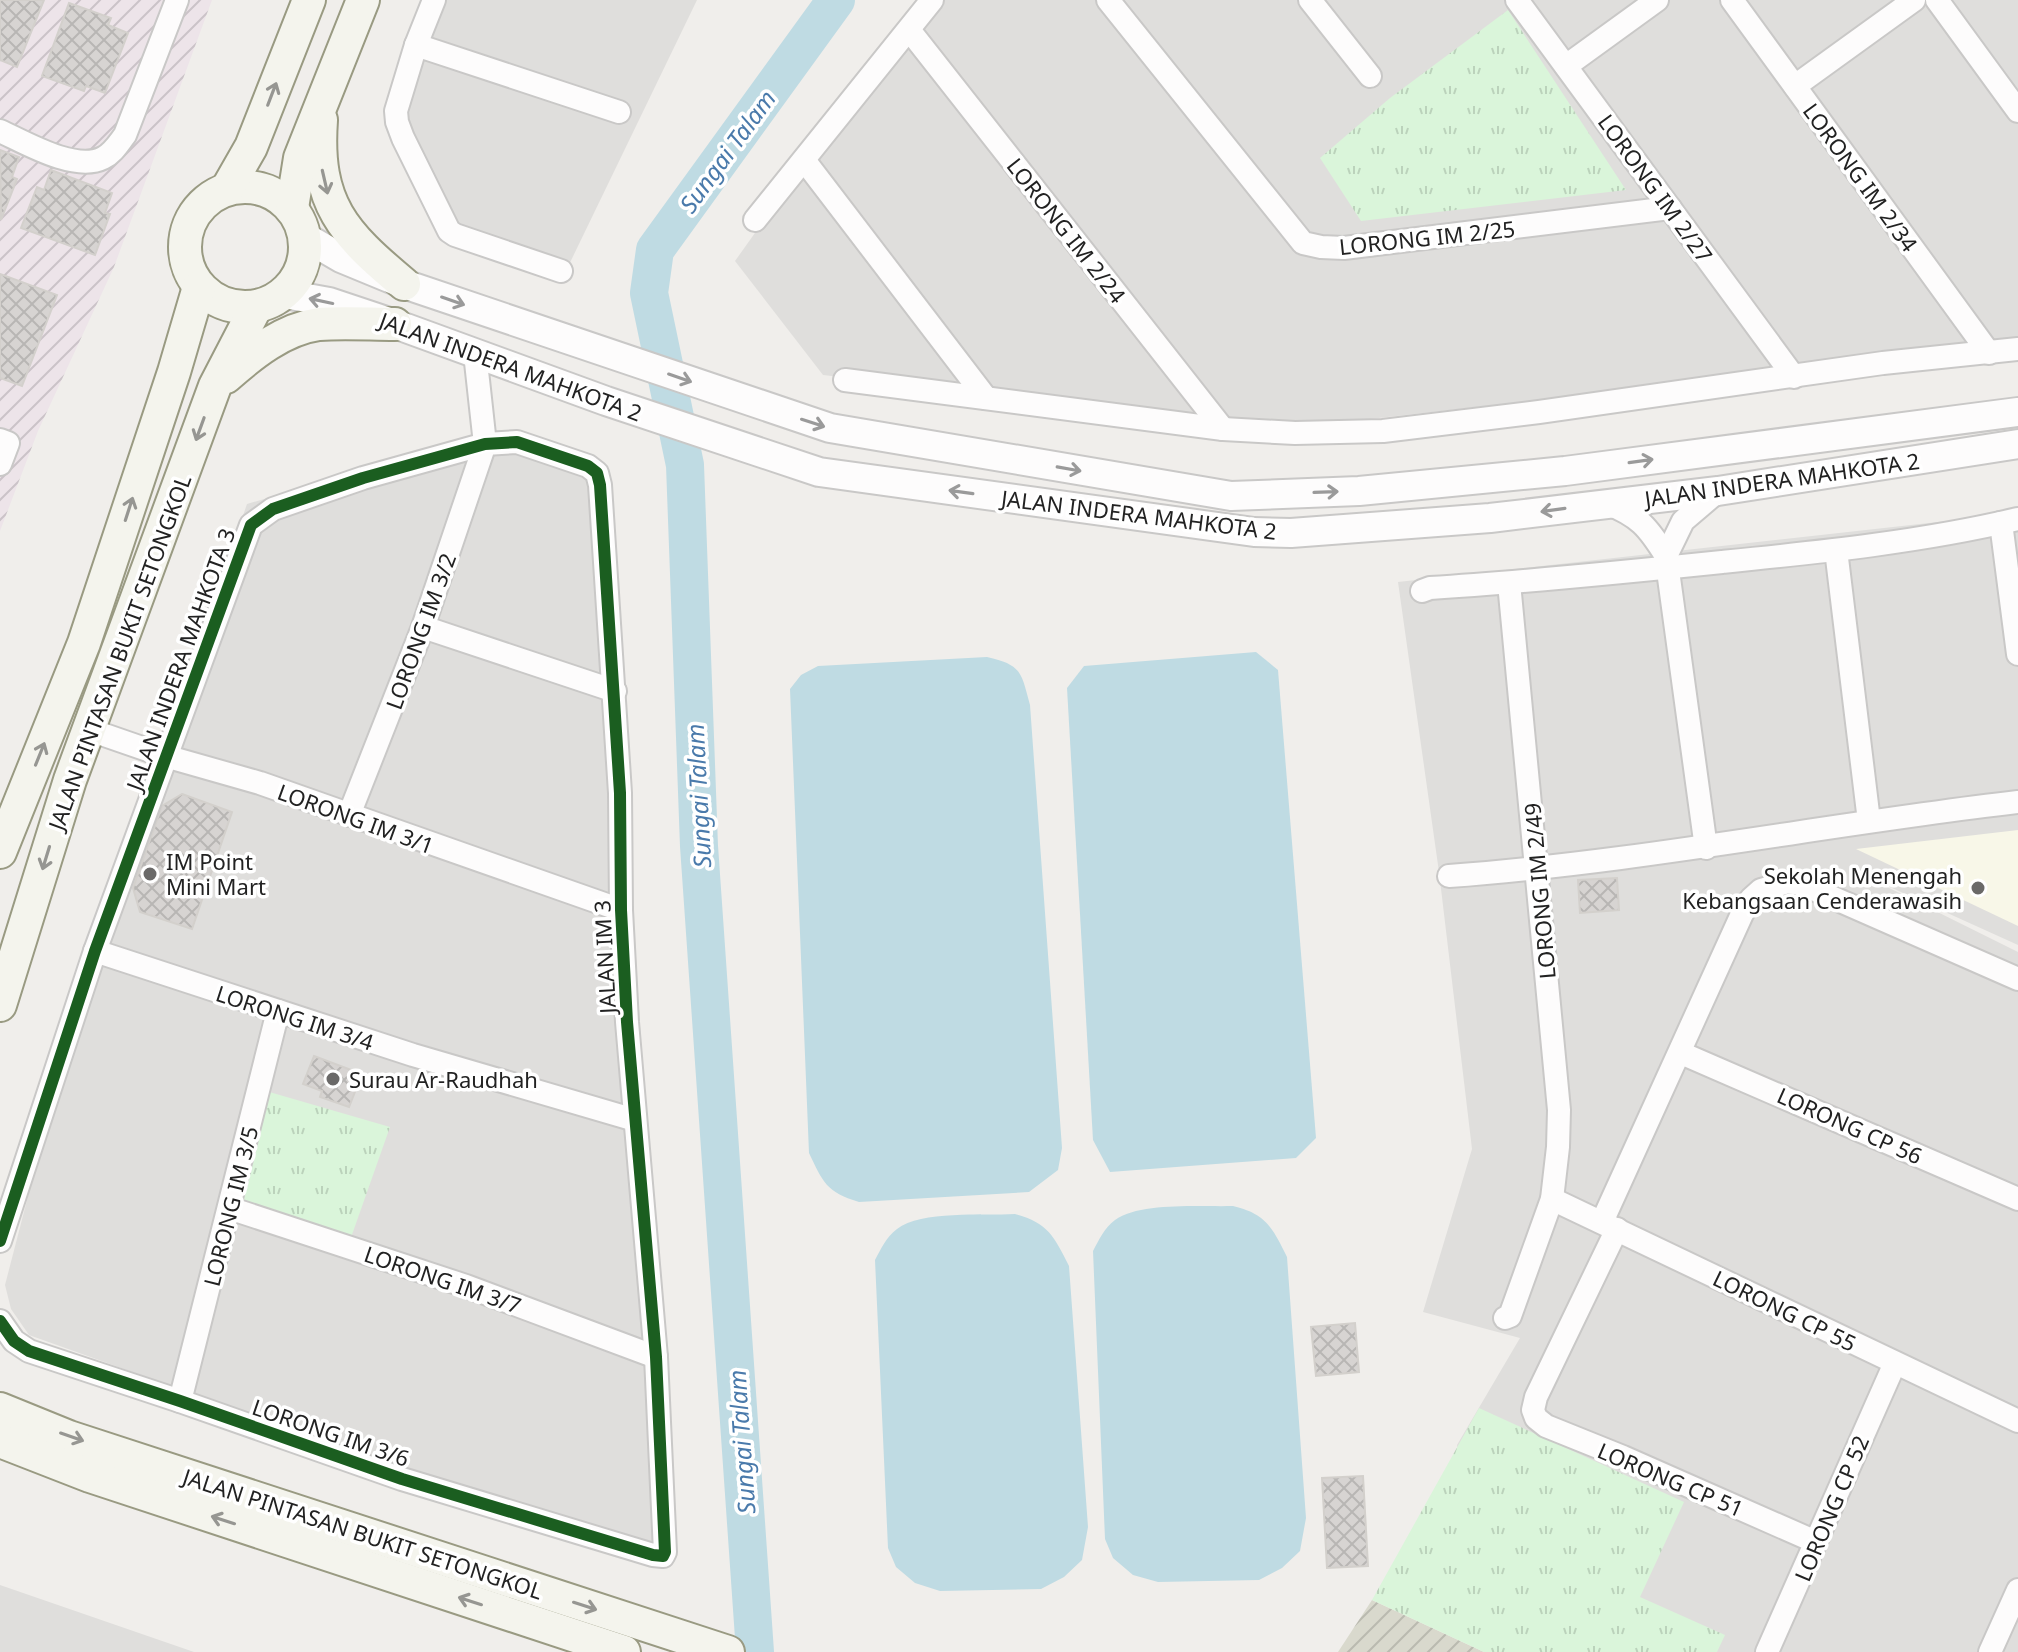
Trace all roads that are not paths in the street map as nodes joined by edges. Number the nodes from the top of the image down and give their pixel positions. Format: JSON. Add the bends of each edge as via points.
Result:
{"nodes":[{"id":1,"x":177,"y":0,"type":"edge"},
{"id":2,"x":309,"y":0,"type":"edge"},
{"id":3,"x":363,"y":0,"type":"edge"},
{"id":4,"x":434,"y":0,"type":"edge"},
{"id":5,"x":932,"y":0,"type":"edge"},
{"id":6,"x":1108,"y":0,"type":"edge"},
{"id":7,"x":1310,"y":0,"type":"edge"},
{"id":8,"x":1517,"y":0,"type":"edge"},
{"id":9,"x":1657,"y":0,"type":"edge"},
{"id":10,"x":1732,"y":0,"type":"edge"},
{"id":11,"x":1914,"y":0,"type":"edge"},
{"id":12,"x":1937,"y":0,"type":"edge"},
{"id":13,"x":910,"y":31,"type":"junction"},
{"id":14,"x":416,"y":45,"type":"junction"},
{"id":15,"x":1566,"y":66,"type":"junction"},
{"id":16,"x":1370,"y":76,"type":"dead end"},
{"id":17,"x":1795,"y":86,"type":"junction"},
{"id":18,"x":322,"y":105,"type":"junction"},
{"id":19,"x":2018,"y":111,"type":"edge"},
{"id":20,"x":619,"y":112,"type":"dead end"},
{"id":21,"x":0,"y":131,"type":"edge"},
{"id":22,"x":804,"y":160,"type":"junction"},
{"id":23,"x":227,"y":189,"type":"junction"},
{"id":24,"x":1670,"y":208,"type":"junction"},
{"id":25,"x":755,"y":220,"type":"dead end"},
{"id":26,"x":299,"y":223,"type":"junction"},
{"id":27,"x":561,"y":271,"type":"dead end"},
{"id":28,"x":404,"y":284,"type":"junction"},
{"id":29,"x":199,"y":287,"type":"junction"},
{"id":30,"x":270,"y":300,"type":"junction"},
{"id":31,"x":395,"y":324,"type":"junction"},
{"id":32,"x":2018,"y":349,"type":"edge"},
{"id":33,"x":475,"y":353,"type":"junction"},
{"id":34,"x":1989,"y":353,"type":"junction"},
{"id":35,"x":1794,"y":377,"type":"junction"},
{"id":36,"x":845,"y":380,"type":"dead end"},
{"id":37,"x":215,"y":386,"type":"junction"},
{"id":38,"x":986,"y":398,"type":"junction"},
{"id":39,"x":2018,"y":412,"type":"edge"},
{"id":40,"x":1223,"y":429,"type":"junction"},
{"id":41,"x":485,"y":444,"type":"junction"},
{"id":42,"x":2018,"y":444,"type":"edge"},
{"id":43,"x":1718,"y":491,"type":"junction"},
{"id":44,"x":1606,"y":503,"type":"junction"},
{"id":45,"x":2010,"y":521,"type":"edge"},
{"id":46,"x":1836,"y":550,"type":"junction"},
{"id":47,"x":1667,"y":562,"type":"junction"},
{"id":48,"x":1509,"y":583,"type":"junction"},
{"id":49,"x":1422,"y":591,"type":"dead end"},
{"id":50,"x":423,"y":627,"type":"junction"},
{"id":51,"x":2018,"y":653,"type":"edge"},
{"id":52,"x":615,"y":691,"type":"junction"},
{"id":53,"x":90,"y":730,"type":"junction"},
{"id":54,"x":165,"y":756,"type":"junction"},
{"id":55,"x":2018,"y":802,"type":"edge"},
{"id":56,"x":349,"y":815,"type":"junction"},
{"id":57,"x":1869,"y":821,"type":"junction"},
{"id":58,"x":1706,"y":848,"type":"junction"},
{"id":59,"x":0,"y":852,"type":"edge"},
{"id":60,"x":1537,"y":869,"type":"junction"},
{"id":61,"x":1449,"y":876,"type":"dead end"},
{"id":62,"x":621,"y":910,"type":"junction"},
{"id":63,"x":95,"y":951,"type":"junction"},
{"id":64,"x":2018,"y":979,"type":"edge"},
{"id":65,"x":0,"y":1005,"type":"edge"},
{"id":66,"x":278,"y":1011,"type":"junction"},
{"id":67,"x":1681,"y":1053,"type":"junction"},
{"id":68,"x":635,"y":1120,"type":"junction"},
{"id":69,"x":1552,"y":1199,"type":"junction"},
{"id":70,"x":2018,"y":1199,"type":"edge"},
{"id":71,"x":229,"y":1208,"type":"junction"},
{"id":72,"x":1609,"y":1226,"type":"junction"},
{"id":73,"x":0,"y":1241,"type":"edge"},
{"id":74,"x":1505,"y":1318,"type":"dead end"},
{"id":75,"x":0,"y":1321,"type":"edge"},
{"id":76,"x":656,"y":1357,"type":"junction"},
{"id":77,"x":1895,"y":1363,"type":"junction"},
{"id":78,"x":180,"y":1401,"type":"junction"},
{"id":79,"x":0,"y":1409,"type":"edge"},
{"id":80,"x":2018,"y":1421,"type":"edge"},
{"id":81,"x":0,"y":1441,"type":"edge"},
{"id":82,"x":1816,"y":1542,"type":"junction"},
{"id":83,"x":663,"y":1556,"type":"joint"},
{"id":84,"x":2018,"y":1590,"type":"edge"},
{"id":85,"x":624,"y":1652,"type":"edge"},
{"id":86,"x":728,"y":1652,"type":"edge"},
{"id":87,"x":1767,"y":1652,"type":"edge"},
{"id":88,"x":1990,"y":1652,"type":"edge"}],
"edges":[{"from":1,"to":21,"type":"street","via":[[125,135],[114,150],[101,159],[77,162]]},
{"from":23,"to":2,"type":"main road","one_way":true,"via":[[251,147]]},
{"from":3,"to":18,"type":"main road"},
{"from":4,"to":14,"type":"street"},
{"from":5,"to":13,"type":"street"},
{"from":6,"to":24,"type":"street","name":"LORONG IM 2/25","via":[[1303,243],[1344,248]]},
{"from":7,"to":16,"type":"street"},
{"from":8,"to":15,"type":"street","name":"LORONG IM 2/27"},
{"from":9,"to":15,"type":"street"},
{"from":10,"to":17,"type":"street","name":"LORONG IM 2/34"},
{"from":11,"to":17,"type":"street"},
{"from":12,"to":19,"type":"street"},
{"from":13,"to":22,"type":"street"},
{"from":13,"to":40,"type":"street","name":"LORONG IM 2/24"},
{"from":14,"to":20,"type":"street"},
{"from":14,"to":27,"type":"street","via":[[397,122],[449,231]]},
{"from":15,"to":24,"type":"street","name":"LORONG IM 2/27"},
{"from":17,"to":34,"type":"street","name":"LORONG IM 2/34"},
{"from":18,"to":26,"type":"main road","via":[[300,158]]},
{"from":18,"to":28,"type":"main road","one_way":true,"via":[[323,186],[342,223]]},
{"from":22,"to":25,"type":"street"},
{"from":22,"to":38,"type":"street"},
{"from":23,"to":26,"type":"main road","via":[[262,189],[279,197]]},
{"from":23,"to":29,"type":"main road","via":[[209,198],[186,230],[188,270]]},
{"from":24,"to":35,"type":"street","name":"LORONG IM 2/27"},
{"from":26,"to":28,"type":"street","name":"JALAN INDERA MAHKOTA 2","via":[[341,258]]},
{"from":26,"to":30,"type":"main road","via":[[305,258],[298,278]]},
{"from":28,"to":39,"type":"street","name":"JALAN INDERA MAHKOTA 2","one_way":true,"via":[[830,428],[1231,496],[1359,491],[1565,471]]},
{"from":29,"to":30,"type":"main road","via":[[215,301],[235,307]]},
{"from":59,"to":29,"type":"main road","name":"JALAN PINTASAN BUKIT SETONGKOL","one_way":true,"via":[[84,643]]},
{"from":31,"to":30,"type":"street","name":"JALAN INDERA MAHKOTA 2","one_way":true,"via":[[329,302]]},
{"from":30,"to":37,"type":"main road","name":"JALAN PINTASAN BUKIT SETONGKOL"},
{"from":31,"to":33,"type":"street","name":"JALAN INDERA MAHKOTA 2"},
{"from":31,"to":37,"type":"main road","via":[[317,324],[276,338]]},
{"from":32,"to":34,"type":"street"},
{"from":33,"to":41,"type":"street"},
{"from":44,"to":33,"type":"street","name":"JALAN INDERA MAHKOTA 2","one_way":true,"via":[[1476,520],[1254,532],[819,472]]},
{"from":34,"to":35,"type":"street"},
{"from":35,"to":40,"type":"street","via":[[1383,431]]},
{"from":36,"to":38,"type":"street"},
{"from":37,"to":53,"type":"main road","name":"JALAN PINTASAN BUKIT SETONGKOL","one_way":true},
{"from":38,"to":40,"type":"street"},
{"from":41,"to":50,"type":"street","name":"LORONG IM 3/2"},
{"from":41,"to":52,"type":"street","name":"JALAN IM 3","via":[[517,442],[597,473]]},
{"from":41,"to":54,"type":"street","name":"JALAN INDERA MAHKOTA 3","via":[[363,478],[259,517],[245,538]]},
{"from":42,"to":43,"type":"street","name":"JALAN INDERA MAHKOTA 2"},
{"from":43,"to":44,"type":"street","name":"JALAN INDERA MAHKOTA 2"},
{"from":43,"to":47,"type":"street","via":[[1683,521]]},
{"from":44,"to":47,"type":"street","via":[[1645,523]]},
{"from":45,"to":46,"type":"street"},
{"from":45,"to":51,"type":"street"},
{"from":46,"to":47,"type":"street"},
{"from":46,"to":57,"type":"street"},
{"from":47,"to":48,"type":"street"},
{"from":47,"to":58,"type":"street"},
{"from":48,"to":49,"type":"street"},
{"from":48,"to":60,"type":"street","name":"LORONG IM 2/49"},
{"from":50,"to":52,"type":"street"},
{"from":50,"to":56,"type":"street","name":"LORONG IM 3/2"},
{"from":52,"to":62,"type":"street","name":"JALAN IM 3"},
{"from":53,"to":54,"type":"street","name":"LORONG IM 3/1"},
{"from":53,"to":65,"type":"main road","name":"JALAN PINTASAN BUKIT SETONGKOL","one_way":true},
{"from":54,"to":56,"type":"street","name":"LORONG IM 3/1"},
{"from":54,"to":63,"type":"street","name":"JALAN INDERA MAHKOTA 3"},
{"from":55,"to":57,"type":"street"},
{"from":56,"to":62,"type":"street","name":"LORONG IM 3/1"},
{"from":57,"to":58,"type":"street"},
{"from":58,"to":60,"type":"street"},
{"from":60,"to":61,"type":"street"},
{"from":60,"to":69,"type":"street","name":"LORONG IM 2/49","via":[[1559,1110]]},
{"from":62,"to":68,"type":"street","name":"JALAN IM 3"},
{"from":63,"to":66,"type":"street","name":"LORONG IM 3/4"},
{"from":63,"to":73,"type":"street"},
{"from":64,"to":67,"type":"street","via":[[1804,885],[1774,884],[1751,899]]},
{"from":66,"to":68,"type":"street","name":"LORONG IM 3/4"},
{"from":66,"to":71,"type":"street","name":"LORONG IM 3/5"},
{"from":67,"to":70,"type":"street","name":"LORONG CP 56"},
{"from":67,"to":72,"type":"street"},
{"from":68,"to":76,"type":"street","name":"JALAN IM 3"},
{"from":69,"to":72,"type":"street","name":"LORONG CP 55"},
{"from":69,"to":74,"type":"street","name":"LORONG IM 2/49"},
{"from":71,"to":76,"type":"street","name":"LORONG IM 3/7","via":[[466,1286]]},
{"from":71,"to":78,"type":"street","name":"LORONG IM 3/5"},
{"from":72,"to":77,"type":"street","name":"LORONG CP 55"},
{"from":72,"to":82,"type":"street","name":"LORONG CP 51","via":[[1542,1382],[1533,1410],[1536,1418]]},
{"from":75,"to":78,"type":"street","name":"LORONG IM 3/6","via":[[29,1351]]},
{"from":76,"to":83,"type":"street","name":"JALAN IM 3","via":[[667,1548]]},
{"from":77,"to":80,"type":"street","name":"LORONG CP 55"},
{"from":77,"to":82,"type":"street","name":"LORONG CP 52"},
{"from":78,"to":83,"type":"street","name":"LORONG IM 3/6","via":[[402,1479]]},
{"from":79,"to":86,"type":"main road","name":"JALAN PINTASAN BUKIT SETONGKOL","one_way":true,"via":[[69,1437]]},
{"from":85,"to":81,"type":"main road","name":"JALAN PINTASAN BUKIT SETONGKOL","one_way":true,"via":[[90,1476]]},
{"from":82,"to":87,"type":"street","name":"LORONG CP 52"},
{"from":84,"to":88,"type":"street"}]}
